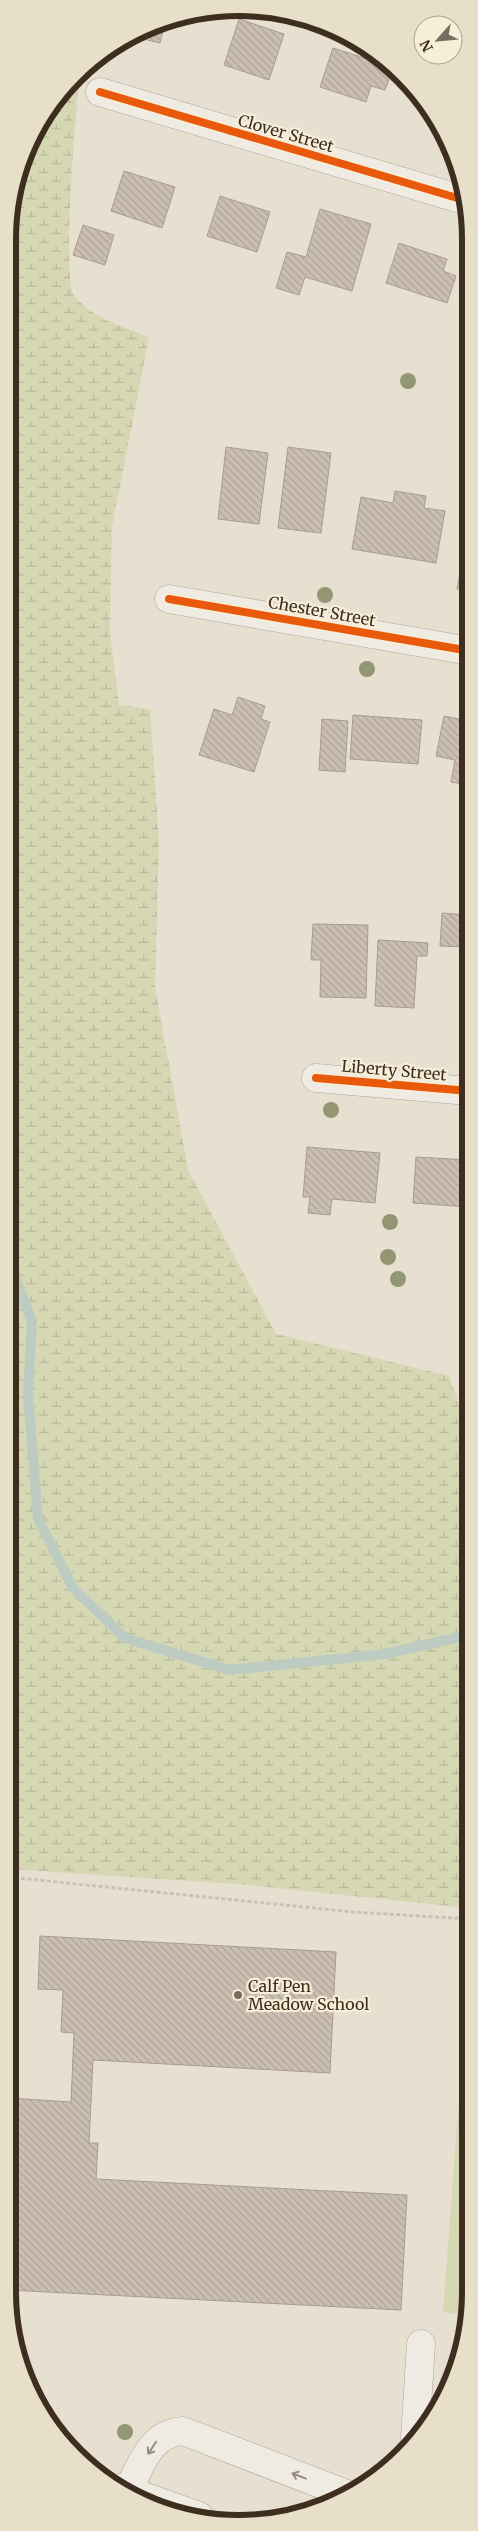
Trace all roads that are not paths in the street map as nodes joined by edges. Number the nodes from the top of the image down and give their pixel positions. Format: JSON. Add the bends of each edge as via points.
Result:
{"nodes":[{"id":1,"x":100,"y":92,"type":"dead end"},
{"id":2,"x":457,"y":198,"type":"edge"},
{"id":3,"x":169,"y":599,"type":"dead end"},
{"id":4,"x":462,"y":650,"type":"edge"},
{"id":5,"x":316,"y":1078,"type":"dead end"},
{"id":6,"x":462,"y":1089,"type":"edge"},
{"id":7,"x":422,"y":2344,"type":"dead end"},
{"id":8,"x":416,"y":2428,"type":"edge"},
{"id":9,"x":127,"y":2484,"type":"edge"},
{"id":10,"x":339,"y":2491,"type":"edge"}],
"edges":[{"from":1,"to":2,"type":"street","name":"Clover Street"},
{"from":3,"to":4,"type":"street","name":"Chester Street"},
{"from":5,"to":6,"type":"street","name":"Liberty Street"},
{"from":7,"to":8,"type":"street"},
{"from":10,"to":9,"type":"street","one_way":true,"via":[[184,2431],[162,2436],[154,2443]]}]}
